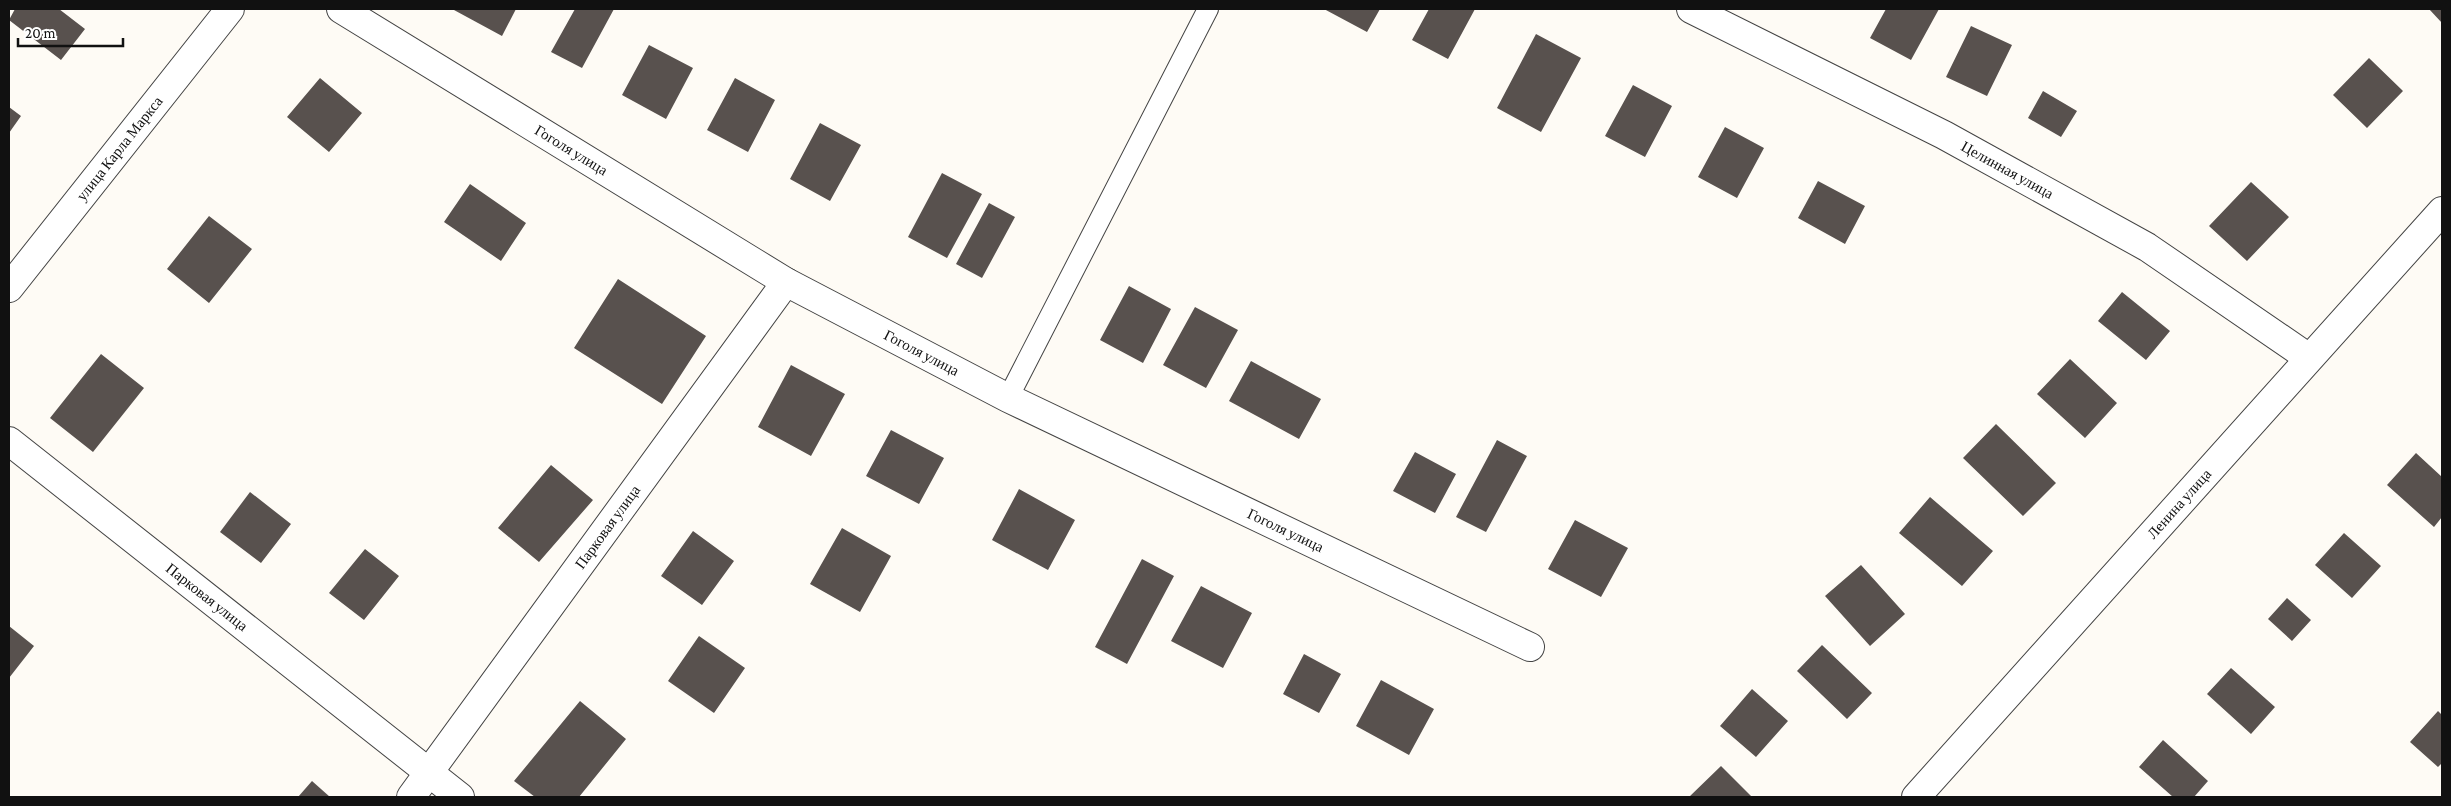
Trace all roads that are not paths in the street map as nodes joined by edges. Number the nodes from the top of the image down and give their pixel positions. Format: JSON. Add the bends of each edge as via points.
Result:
{"nodes":[{"id":1,"x":230,"y":9,"type":"edge"},
{"id":2,"x":341,"y":9,"type":"edge"},
{"id":3,"x":1208,"y":9,"type":"edge"},
{"id":4,"x":1691,"y":9,"type":"edge"},
{"id":5,"x":2442,"y":211,"type":"edge"},
{"id":6,"x":786,"y":282,"type":"junction"},
{"id":7,"x":9,"y":288,"type":"edge"},
{"id":8,"x":2309,"y":358,"type":"junction"},
{"id":9,"x":1008,"y":398,"type":"junction"},
{"id":10,"x":9,"y":441,"type":"edge"},
{"id":11,"x":1530,"y":647,"type":"dead end"},
{"id":12,"x":429,"y":773,"type":"junction"},
{"id":13,"x":411,"y":797,"type":"edge"},
{"id":14,"x":460,"y":797,"type":"edge"},
{"id":15,"x":1916,"y":797,"type":"edge"}],
"edges":[{"from":1,"to":7,"type":"street","name":"улица Карла Маркса"},
{"from":2,"to":6,"type":"street","name":"Гоголя улица"},
{"from":3,"to":9,"type":"lane"},
{"from":4,"to":8,"type":"street","name":"Целинная улица","via":[[1944,134],[2147,247]]},
{"from":5,"to":8,"type":"street","name":"Ленина улица"},
{"from":6,"to":9,"type":"street","name":"Гоголя улица"},
{"from":6,"to":12,"type":"street","name":"Парковая улица"},
{"from":8,"to":15,"type":"street","name":"Ленина улица"},
{"from":9,"to":11,"type":"street","name":"Гоголя улица"},
{"from":10,"to":12,"type":"street","name":"Парковая улица"},
{"from":12,"to":13,"type":"street","name":"Парковая улица"},
{"from":12,"to":14,"type":"street","name":"Парковая улица"}]}
